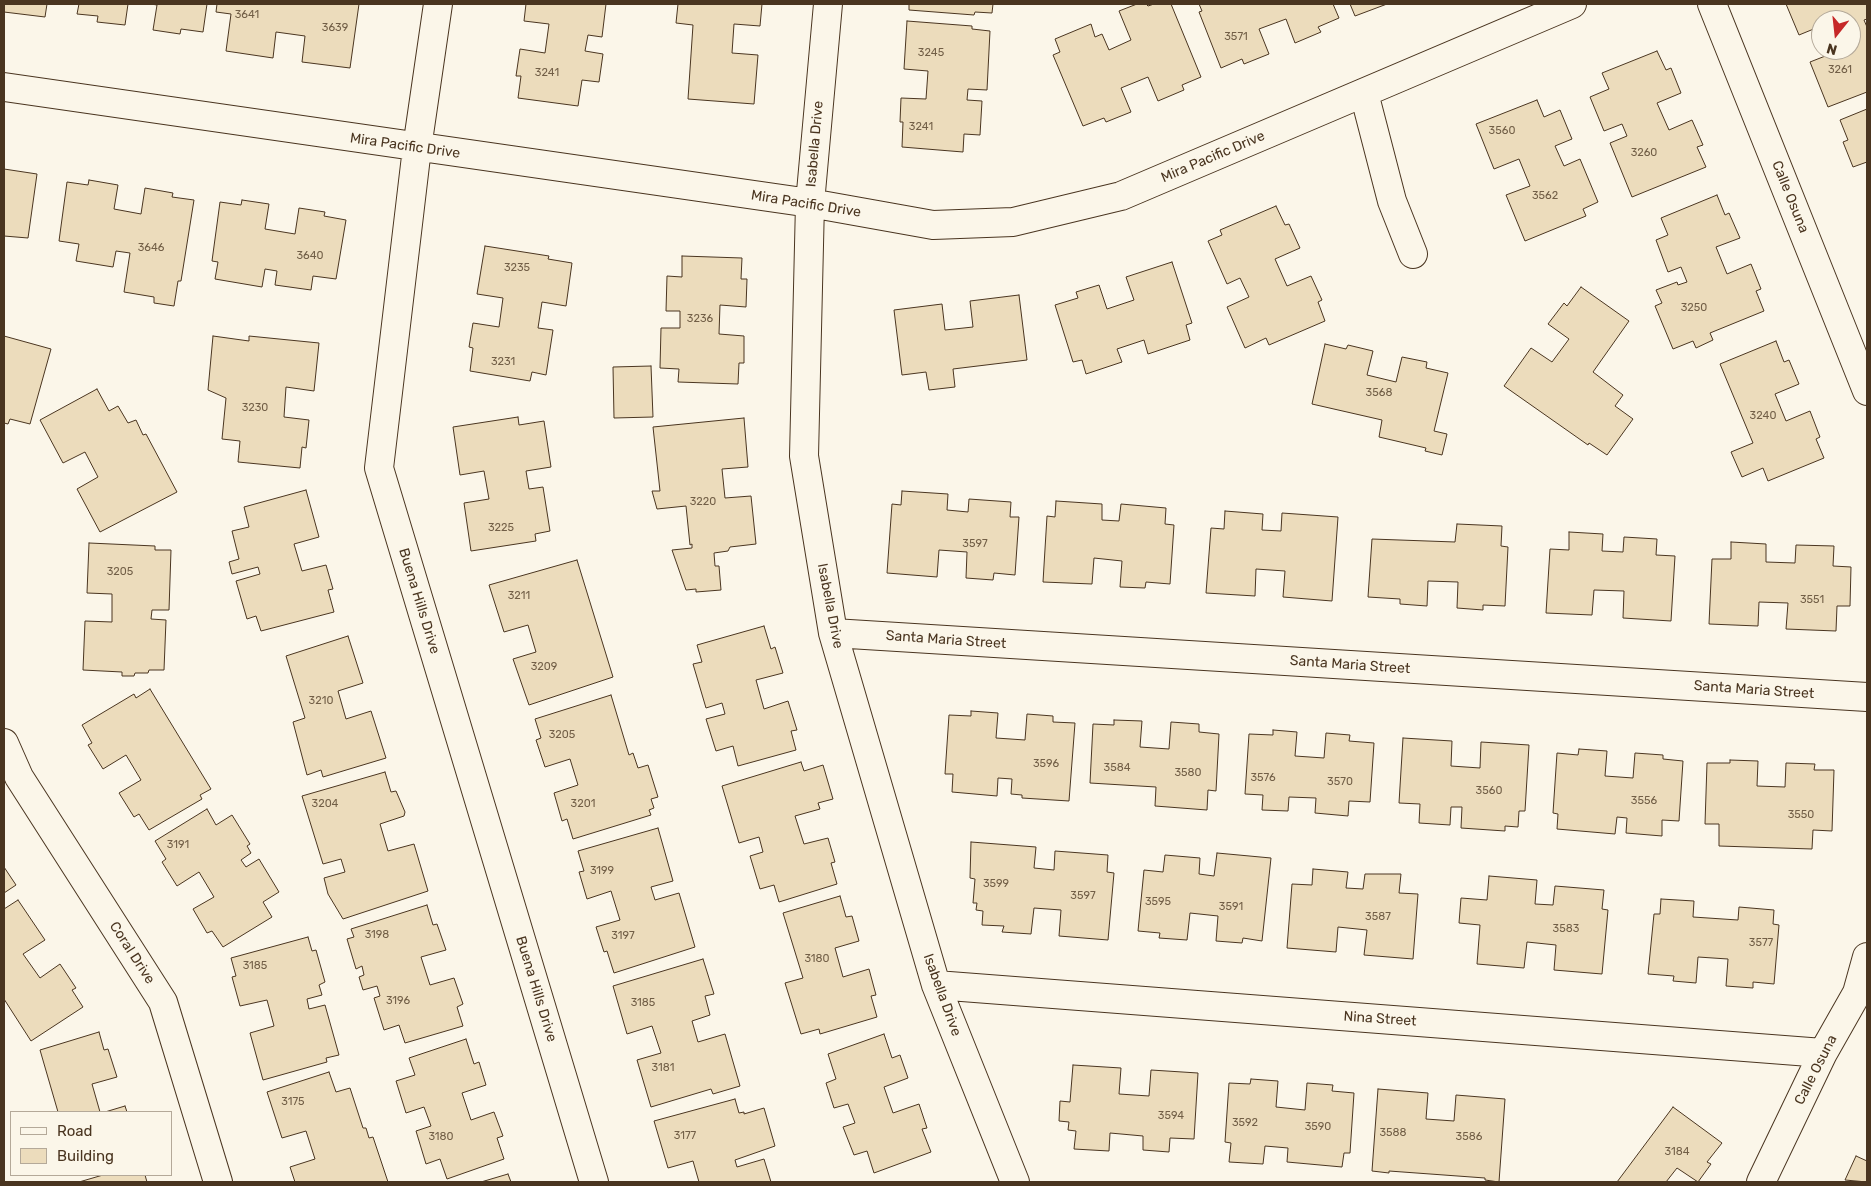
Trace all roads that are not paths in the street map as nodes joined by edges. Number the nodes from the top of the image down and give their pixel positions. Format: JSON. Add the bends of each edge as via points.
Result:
{"nodes":[{"id":1,"x":438,"y":4,"type":"edge"},
{"id":2,"x":828,"y":4,"type":"edge"},
{"id":3,"x":1572,"y":4,"type":"edge"},
{"id":4,"x":1712,"y":4,"type":"edge"},
{"id":5,"x":4,"y":87,"type":"edge"},
{"id":6,"x":1364,"y":93,"type":"junction"},
{"id":7,"x":416,"y":148,"type":"junction"},
{"id":8,"x":810,"y":204,"type":"junction"},
{"id":9,"x":1413,"y":254,"type":"dead end"},
{"id":10,"x":1867,"y":391,"type":"edge"},
{"id":11,"x":833,"y":633,"type":"junction"},
{"id":12,"x":1867,"y":696,"type":"edge"},
{"id":13,"x":4,"y":743,"type":"edge"},
{"id":14,"x":1867,"y":957,"type":"edge"},
{"id":15,"x":936,"y":985,"type":"junction"},
{"id":16,"x":1823,"y":1053,"type":"junction"},
{"id":17,"x":218,"y":1182,"type":"edge"},
{"id":18,"x":594,"y":1182,"type":"edge"},
{"id":19,"x":1015,"y":1182,"type":"edge"},
{"id":20,"x":1761,"y":1182,"type":"edge"}],
"edges":[{"from":1,"to":7,"type":"street","name":"Buena Hills Drive"},
{"from":2,"to":8,"type":"street","name":"Isabella Drive"},
{"from":3,"to":6,"type":"street","name":"Mira Pacific Drive"},
{"from":4,"to":10,"type":"street","name":"Calle Osuna"},
{"from":5,"to":7,"type":"street","name":"Mira Pacific Drive"},
{"from":6,"to":8,"type":"street","name":"Mira Pacific Drive","via":[[1121,196],[1013,222],[933,225]]},
{"from":6,"to":9,"type":"street","via":[[1392,200]]},
{"from":7,"to":8,"type":"street","name":"Mira Pacific Drive"},
{"from":7,"to":18,"type":"street","name":"Buena Hills Drive","via":[[379,468]]},
{"from":8,"to":11,"type":"street","name":"Isabella Drive","via":[[804,456]]},
{"from":11,"to":12,"type":"street","name":"Santa Maria Street"},
{"from":11,"to":15,"type":"street","name":"Isabella Drive"},
{"from":13,"to":17,"type":"street","name":"Coral Drive","via":[[19,777],[163,1002]]},
{"from":14,"to":16,"type":"street","name":"Calle Osuna","via":[[1857,993]]},
{"from":15,"to":16,"type":"street","name":"Nina Street"},
{"from":15,"to":19,"type":"street","name":"Isabella Drive"},
{"from":16,"to":20,"type":"street","name":"Calle Osuna"}]}
